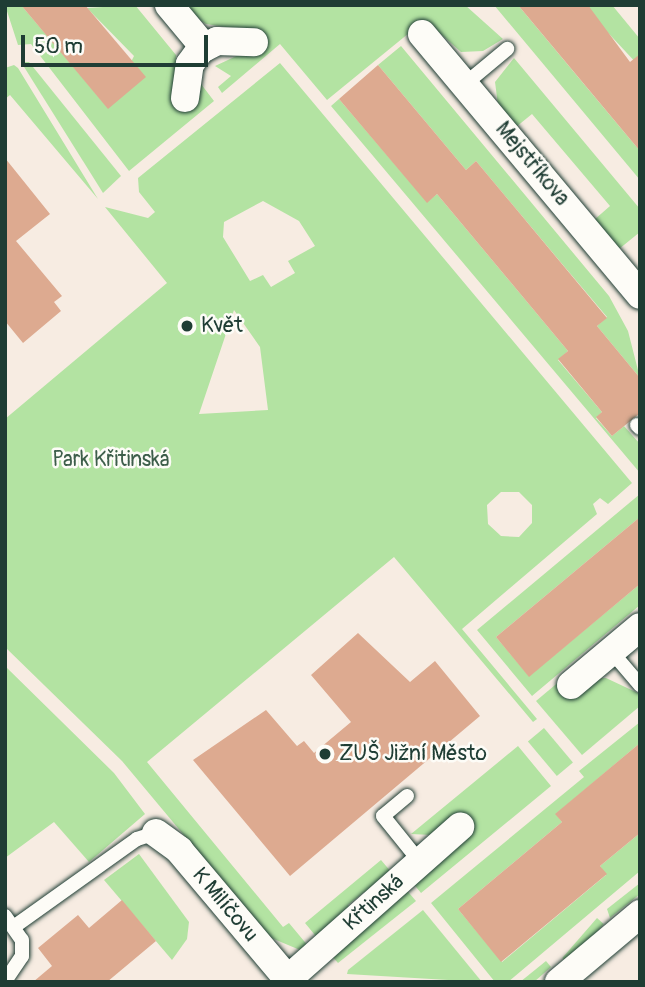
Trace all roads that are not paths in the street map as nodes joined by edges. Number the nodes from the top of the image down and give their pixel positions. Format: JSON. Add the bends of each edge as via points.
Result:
{"nodes":[{"id":1,"x":169,"y":5,"type":"edge"},
{"id":2,"x":422,"y":34,"type":"dead end"},
{"id":3,"x":254,"y":43,"type":"dead end"},
{"id":4,"x":204,"y":47,"type":"junction"},
{"id":5,"x":507,"y":49,"type":"dead end"},
{"id":6,"x":465,"y":84,"type":"junction"},
{"id":7,"x":185,"y":97,"type":"dead end"},
{"id":8,"x":640,"y":295,"type":"edge"},
{"id":9,"x":640,"y":627,"type":"edge"},
{"id":10,"x":611,"y":651,"type":"junction"},
{"id":11,"x":571,"y":685,"type":"dead end"},
{"id":12,"x":640,"y":685,"type":"edge"},
{"id":13,"x":407,"y":796,"type":"dead end"},
{"id":14,"x":460,"y":827,"type":"dead end"},
{"id":15,"x":156,"y":833,"type":"joint"},
{"id":16,"x":420,"y":862,"type":"junction"},
{"id":17,"x":640,"y":914,"type":"edge"},
{"id":18,"x":10,"y":921,"type":"edge"},
{"id":19,"x":5,"y":981,"type":"edge"},
{"id":20,"x":289,"y":981,"type":"edge"},
{"id":21,"x":559,"y":982,"type":"edge"}],
"edges":[{"from":1,"to":4,"type":"street"},
{"from":2,"to":6,"type":"street","name":"Mejstříkova"},
{"from":3,"to":4,"type":"street","via":[[223,40]]},
{"from":4,"to":7,"type":"street","via":[[190,64]]},
{"from":5,"to":6,"type":"lane"},
{"from":6,"to":8,"type":"street","name":"Mejstříkova"},
{"from":9,"to":10,"type":"street"},
{"from":10,"to":11,"type":"street"},
{"from":10,"to":12,"type":"lane"},
{"from":13,"to":16,"type":"lane","via":[[383,817]]},
{"from":14,"to":16,"type":"street","name":"Křtinská"},
{"from":15,"to":18,"type":"lane","via":[[137,839]]},
{"from":15,"to":20,"type":"street","name":"K Milíčovu","via":[[179,850]]},
{"from":16,"to":20,"type":"street","name":"Křtinská"},
{"from":17,"to":21,"type":"street"},
{"from":18,"to":19,"type":"lane","via":[[22,956]]}]}
